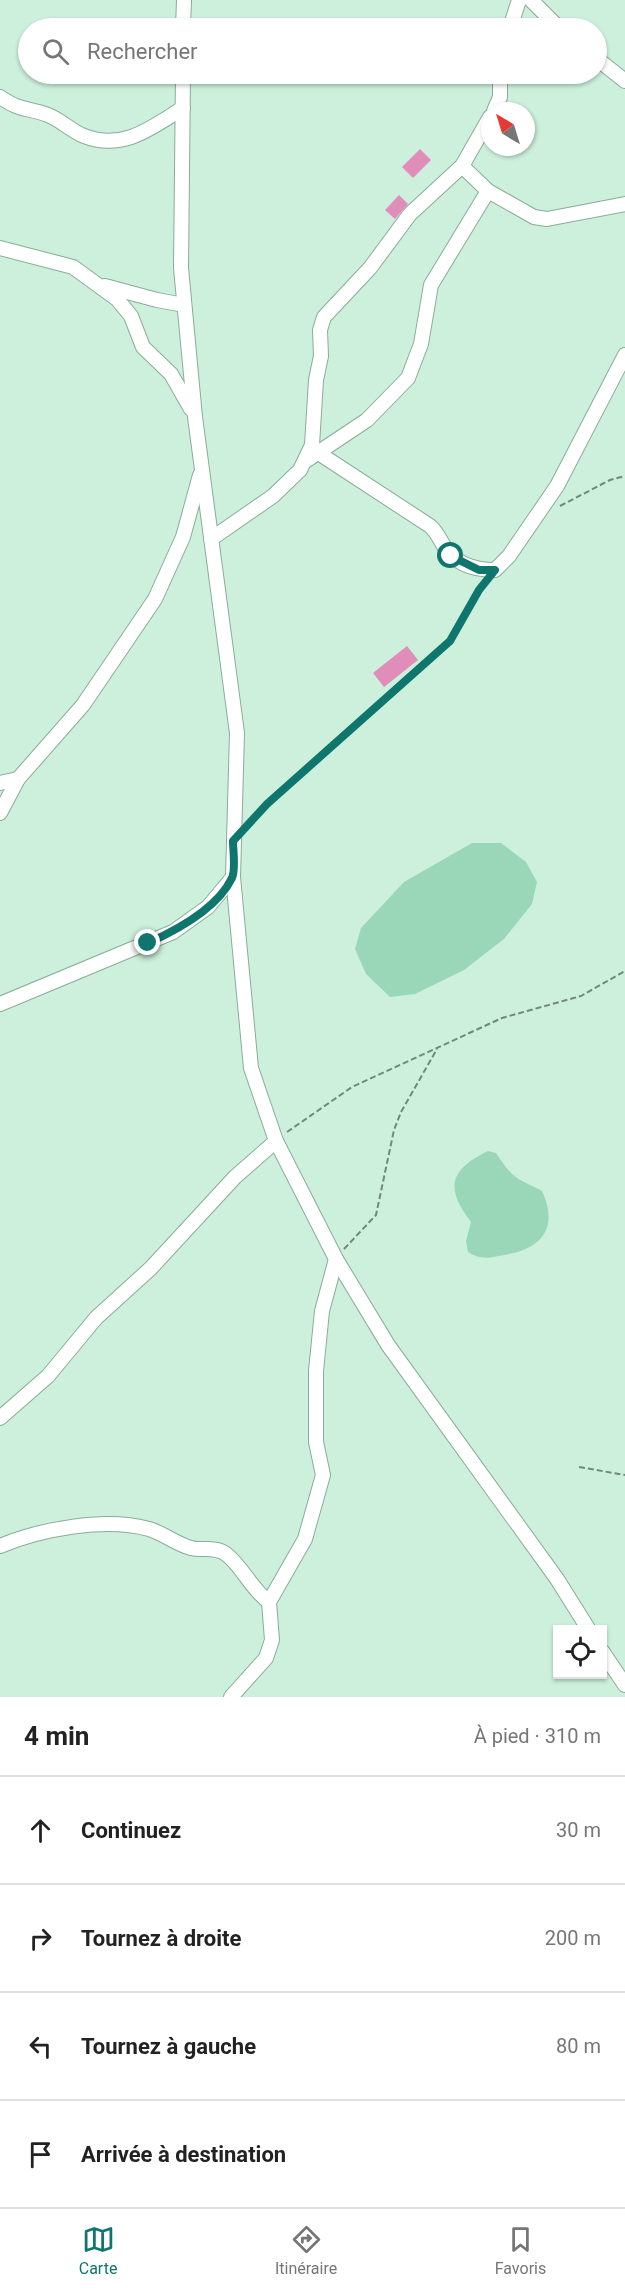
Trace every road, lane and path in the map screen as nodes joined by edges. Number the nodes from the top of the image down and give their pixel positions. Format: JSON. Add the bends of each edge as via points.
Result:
{"nodes":[{"id":1,"x":184,"y":0,"type":"edge"},
{"id":2,"x":519,"y":0,"type":"edge"},
{"id":3,"x":531,"y":0,"type":"edge"},
{"id":4,"x":183,"y":18,"type":"edge"},
{"id":5,"x":513,"y":18,"type":"edge"},
{"id":6,"x":549,"y":18,"type":"edge"},
{"id":7,"x":607,"y":66,"type":"edge"},
{"id":8,"x":625,"y":81,"type":"edge"},
{"id":9,"x":183,"y":84,"type":"edge"},
{"id":10,"x":500,"y":84,"type":"edge"},
{"id":11,"x":0,"y":97,"type":"edge"},
{"id":12,"x":498,"y":102,"type":"edge"},
{"id":13,"x":183,"y":108,"type":"junction"},
{"id":14,"x":481,"y":133,"type":"edge"},
{"id":15,"x":462,"y":166,"type":"junction"},
{"id":16,"x":488,"y":191,"type":"junction"},
{"id":17,"x":625,"y":204,"type":"edge"},
{"id":18,"x":0,"y":248,"type":"edge"},
{"id":19,"x":97,"y":284,"type":"junction"},
{"id":20,"x":184,"y":305,"type":"junction"},
{"id":21,"x":625,"y":355,"type":"edge"},
{"id":22,"x":195,"y":417,"type":"junction"},
{"id":23,"x":320,"y":453,"type":"junction"},
{"id":24,"x":307,"y":460,"type":"junction"},
{"id":25,"x":202,"y":470,"type":"junction"},
{"id":26,"x":625,"y":476,"type":"edge"},
{"id":27,"x":553,"y":509,"type":"dead end"},
{"id":28,"x":211,"y":539,"type":"junction"},
{"id":29,"x":495,"y":570,"type":"junction"},
{"id":30,"x":18,"y":779,"type":"junction"},
{"id":31,"x":0,"y":783,"type":"edge"},
{"id":32,"x":0,"y":813,"type":"edge"},
{"id":33,"x":233,"y":841,"type":"junction"},
{"id":34,"x":233,"y":877,"type":"junction"},
{"id":35,"x":625,"y":971,"type":"edge"},
{"id":36,"x":0,"y":1004,"type":"edge"},
{"id":37,"x":437,"y":1049,"type":"junction"},
{"id":38,"x":276,"y":1141,"type":"junction"},
{"id":39,"x":336,"y":1259,"type":"junction"},
{"id":40,"x":0,"y":1418,"type":"edge"},
{"id":41,"x":579,"y":1467,"type":"dead end"},
{"id":42,"x":625,"y":1475,"type":"edge"},
{"id":43,"x":0,"y":1546,"type":"edge"},
{"id":44,"x":269,"y":1602,"type":"junction"},
{"id":45,"x":586,"y":1625,"type":"edge"},
{"id":46,"x":607,"y":1657,"type":"edge"},
{"id":47,"x":625,"y":1685,"type":"edge"},
{"id":48,"x":231,"y":1697,"type":"edge"}],
"edges":[{"from":1,"to":4,"type":"street"},
{"from":2,"to":5,"type":"street"},
{"from":3,"to":6,"type":"street"},
{"from":7,"to":8,"type":"street"},
{"from":9,"to":13,"type":"street"},
{"from":10,"to":12,"type":"street"},
{"from":11,"to":13,"type":"street","via":[[16,108],[47,115],[71,130],[101,141],[135,137]]},
{"from":13,"to":20,"type":"street"},
{"from":14,"to":15,"type":"street"},
{"from":15,"to":16,"type":"street"},
{"from":15,"to":24,"type":"street","via":[[410,214],[370,268],[324,317],[315,425]]},
{"from":16,"to":17,"type":"street","via":[[534,217],[547,219]]},
{"from":16,"to":23,"type":"street","via":[[431,285],[422,344],[408,378],[367,420]]},
{"from":18,"to":19,"type":"street","via":[[73,267]]},
{"from":19,"to":20,"type":"street"},
{"from":19,"to":22,"type":"street","via":[[125,308],[143,347],[171,374]]},
{"from":20,"to":22,"type":"street"},
{"from":21,"to":29,"type":"street","via":[[557,486]]},
{"from":22,"to":25,"type":"street"},
{"from":23,"to":24,"type":"street"},
{"from":23,"to":29,"type":"street","via":[[430,526],[451,556],[479,570]]},
{"from":24,"to":28,"type":"street","via":[[282,489]]},
{"from":25,"to":28,"type":"street"},
{"from":25,"to":30,"type":"street","via":[[183,537],[155,599],[83,705]]},
{"from":26,"to":27,"type":"path"},
{"from":28,"to":33,"type":"street","via":[[237,733]]},
{"from":29,"to":33,"type":"path","via":[[450,641],[267,804]]},
{"from":30,"to":31,"type":"street"},
{"from":30,"to":32,"type":"street"},
{"from":33,"to":34,"type":"street"},
{"from":34,"to":36,"type":"street","via":[[208,907],[173,932]]},
{"from":34,"to":38,"type":"street","via":[[251,1068]]},
{"from":35,"to":37,"type":"path","via":[[581,996],[502,1018]]},
{"from":37,"to":38,"type":"path","via":[[352,1088]]},
{"from":37,"to":39,"type":"path","via":[[394,1130],[376,1215]]},
{"from":38,"to":39,"type":"street"},
{"from":38,"to":40,"type":"street","via":[[235,1177],[151,1268],[96,1318],[48,1376]]},
{"from":39,"to":44,"type":"street","via":[[322,1311],[316,1371],[316,1442],[322,1475],[305,1539]]},
{"from":39,"to":45,"type":"street","via":[[388,1345]]},
{"from":41,"to":42,"type":"path"},
{"from":43,"to":44,"type":"street","via":[[32,1533],[61,1529],[122,1524],[150,1529],[192,1548],[225,1553],[255,1592]]},
{"from":44,"to":48,"type":"street","via":[[272,1640],[266,1658]]},
{"from":46,"to":47,"type":"street"}]}
